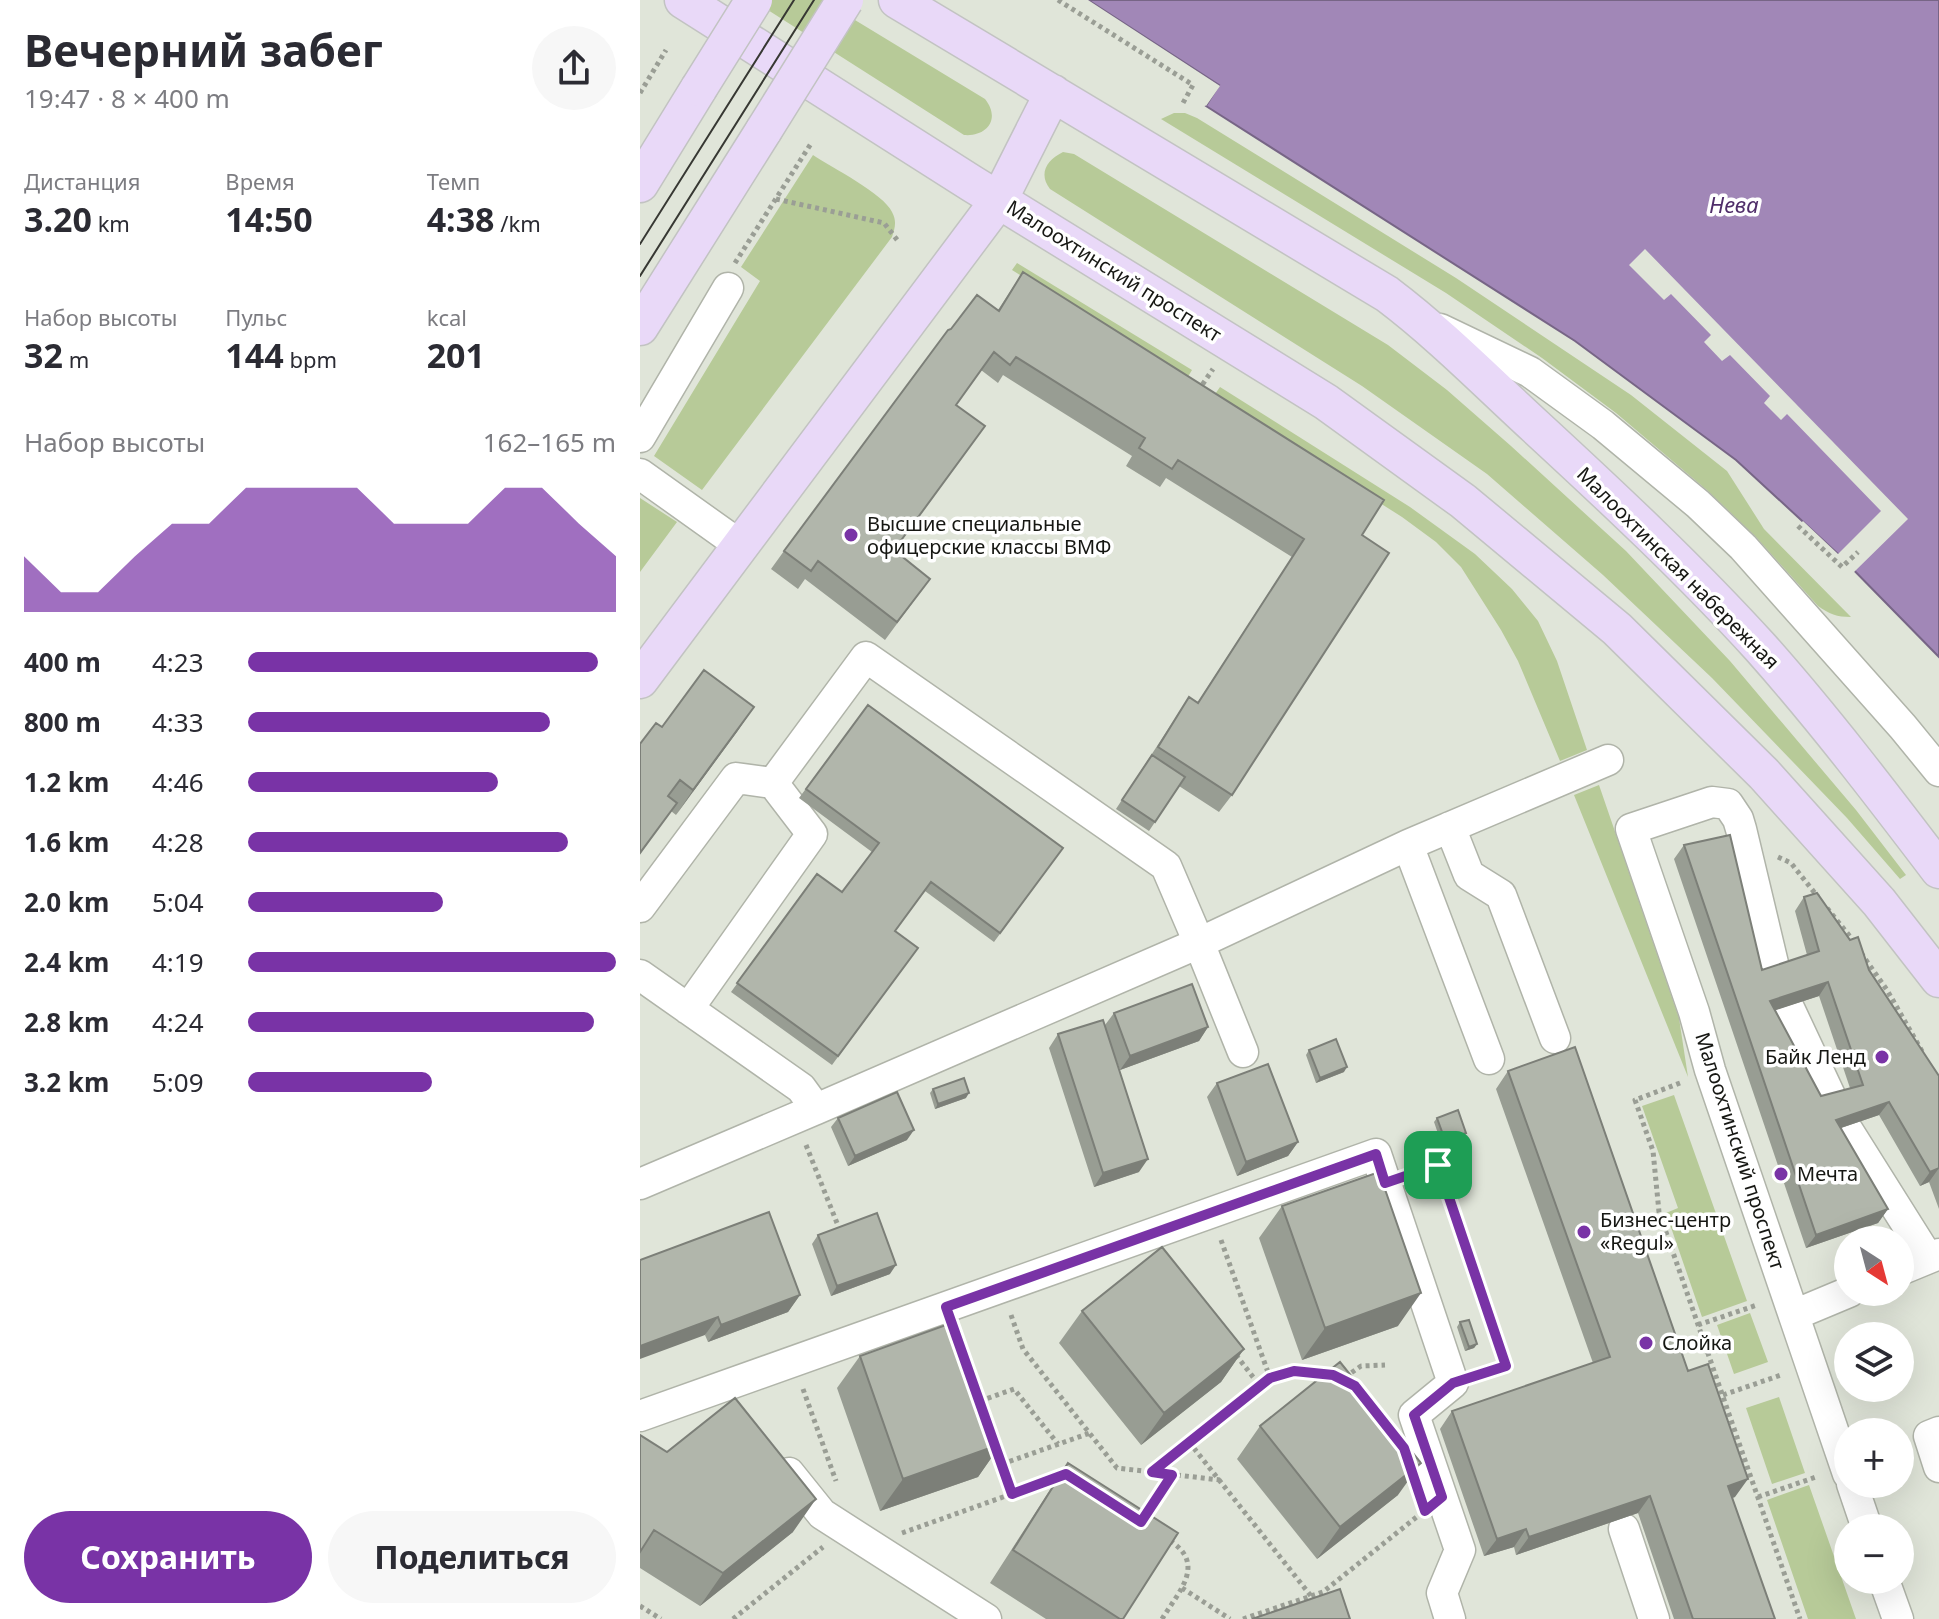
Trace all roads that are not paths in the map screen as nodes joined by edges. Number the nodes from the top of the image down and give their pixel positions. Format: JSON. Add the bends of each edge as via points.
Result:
{"nodes":[{"id":1,"x":683,"y":0,"type":"edge"},
{"id":2,"x":754,"y":0,"type":"edge"},
{"id":3,"x":845,"y":0,"type":"edge"},
{"id":4,"x":897,"y":0,"type":"edge"},
{"id":5,"x":1053,"y":93,"type":"junction"},
{"id":6,"x":640,"y":184,"type":"edge"},
{"id":7,"x":985,"y":191,"type":"junction"},
{"id":8,"x":729,"y":279,"type":"road end"},
{"id":9,"x":1422,"y":321,"type":"junction"},
{"id":10,"x":640,"y":327,"type":"edge"},
{"id":11,"x":640,"y":437,"type":"edge"},
{"id":12,"x":640,"y":474,"type":"edge"},
{"id":13,"x":741,"y":546,"type":"junction"},
{"id":14,"x":640,"y":680,"type":"edge"},
{"id":15,"x":1608,"y":760,"type":"dead end"},
{"id":16,"x":1939,"y":771,"type":"edge"},
{"id":17,"x":773,"y":783,"type":"junction"},
{"id":18,"x":1450,"y":827,"type":"junction"},
{"id":19,"x":1408,"y":845,"type":"junction"},
{"id":20,"x":1939,"y":870,"type":"edge"},
{"id":21,"x":640,"y":907,"type":"edge"},
{"id":22,"x":1199,"y":943,"type":"junction"},
{"id":23,"x":640,"y":975,"type":"edge"},
{"id":24,"x":1776,"y":976,"type":"edge"},
{"id":25,"x":1939,"y":979,"type":"edge"},
{"id":26,"x":1788,"y":1006,"type":"edge"},
{"id":27,"x":688,"y":1009,"type":"junction"},
{"id":28,"x":1555,"y":1038,"type":"dead end"},
{"id":29,"x":1243,"y":1052,"type":"dead end"},
{"id":30,"x":1489,"y":1059,"type":"dead end"},
{"id":31,"x":805,"y":1114,"type":"junction"},
{"id":32,"x":640,"y":1184,"type":"edge"},
{"id":33,"x":1933,"y":1256,"type":"edge"},
{"id":34,"x":1914,"y":1264,"type":"edge"},
{"id":35,"x":1834,"y":1298,"type":"edge"},
{"id":36,"x":1794,"y":1315,"type":"junction"},
{"id":37,"x":640,"y":1416,"type":"edge"},
{"id":38,"x":1939,"y":1432,"type":"edge"},
{"id":39,"x":1834,"y":1433,"type":"edge"},
{"id":40,"x":776,"y":1456,"type":"edge"},
{"id":41,"x":1939,"y":1467,"type":"edge"},
{"id":42,"x":1624,"y":1529,"type":"edge"},
{"id":43,"x":1889,"y":1594,"type":"edge"},
{"id":44,"x":986,"y":1619,"type":"edge"},
{"id":45,"x":1450,"y":1619,"type":"edge"},
{"id":46,"x":1654,"y":1619,"type":"edge"},
{"id":47,"x":1898,"y":1619,"type":"edge"}],
"edges":[{"from":1,"to":7,"type":"main road","name":"Малоохтинский проспект"},
{"from":2,"to":6,"type":"main road","bridge":true},
{"from":3,"to":10,"type":"main road","bridge":true},
{"from":4,"to":5,"type":"main road"},
{"from":5,"to":7,"type":"main road"},
{"from":5,"to":9,"type":"main road","name":"Малоохтинская набережная","via":[[1387,294]]},
{"from":7,"to":13,"type":"main road"},
{"from":7,"to":25,"type":"main road","name":"Малоохтинский проспект","via":[[1326,402],[1534,559],[1617,629],[1764,774],[1879,902]]},
{"from":8,"to":11,"type":"street"},
{"from":9,"to":16,"type":"street","via":[[1530,372],[1698,504],[1743,547]]},
{"from":9,"to":20,"type":"main road","name":"Малоохтинская набережная","via":[[1619,505],[1760,648]]},
{"from":12,"to":13,"type":"street"},
{"from":13,"to":14,"type":"main road"},
{"from":15,"to":18,"type":"street"},
{"from":17,"to":21,"type":"street","via":[[736,778]]},
{"from":17,"to":22,"type":"street","via":[[866,657],[1166,866]]},
{"from":17,"to":27,"type":"street","via":[[812,834]]},
{"from":18,"to":19,"type":"street"},
{"from":18,"to":28,"type":"street","via":[[1469,875],[1501,895]]},
{"from":19,"to":22,"type":"street"},
{"from":19,"to":30,"type":"street"},
{"from":22,"to":29,"type":"street"},
{"from":22,"to":31,"type":"street"},
{"from":23,"to":27,"type":"street"},
{"from":24,"to":36,"type":"street","name":"Малоохтинский проспект","via":[[1741,829],[1728,804],[1712,802],[1631,829]]},
{"from":26,"to":33,"type":"street","via":[[1840,1115]]},
{"from":27,"to":31,"type":"street","via":[[801,1088],[809,1099]]},
{"from":31,"to":32,"type":"street"},
{"from":33,"to":34,"type":"street"},
{"from":35,"to":36,"type":"street"},
{"from":36,"to":39,"type":"street","name":"Малоохтинский проспект"},
{"from":37,"to":45,"type":"street","via":[[730,1398],[793,1361],[1376,1154],[1453,1383],[1414,1415],[1460,1550],[1442,1593]]},
{"from":38,"to":41,"type":"street","via":[[1929,1436]]},
{"from":40,"to":44,"type":"street","via":[[822,1514]]},
{"from":42,"to":46,"type":"street"},
{"from":43,"to":47,"type":"street"}]}
